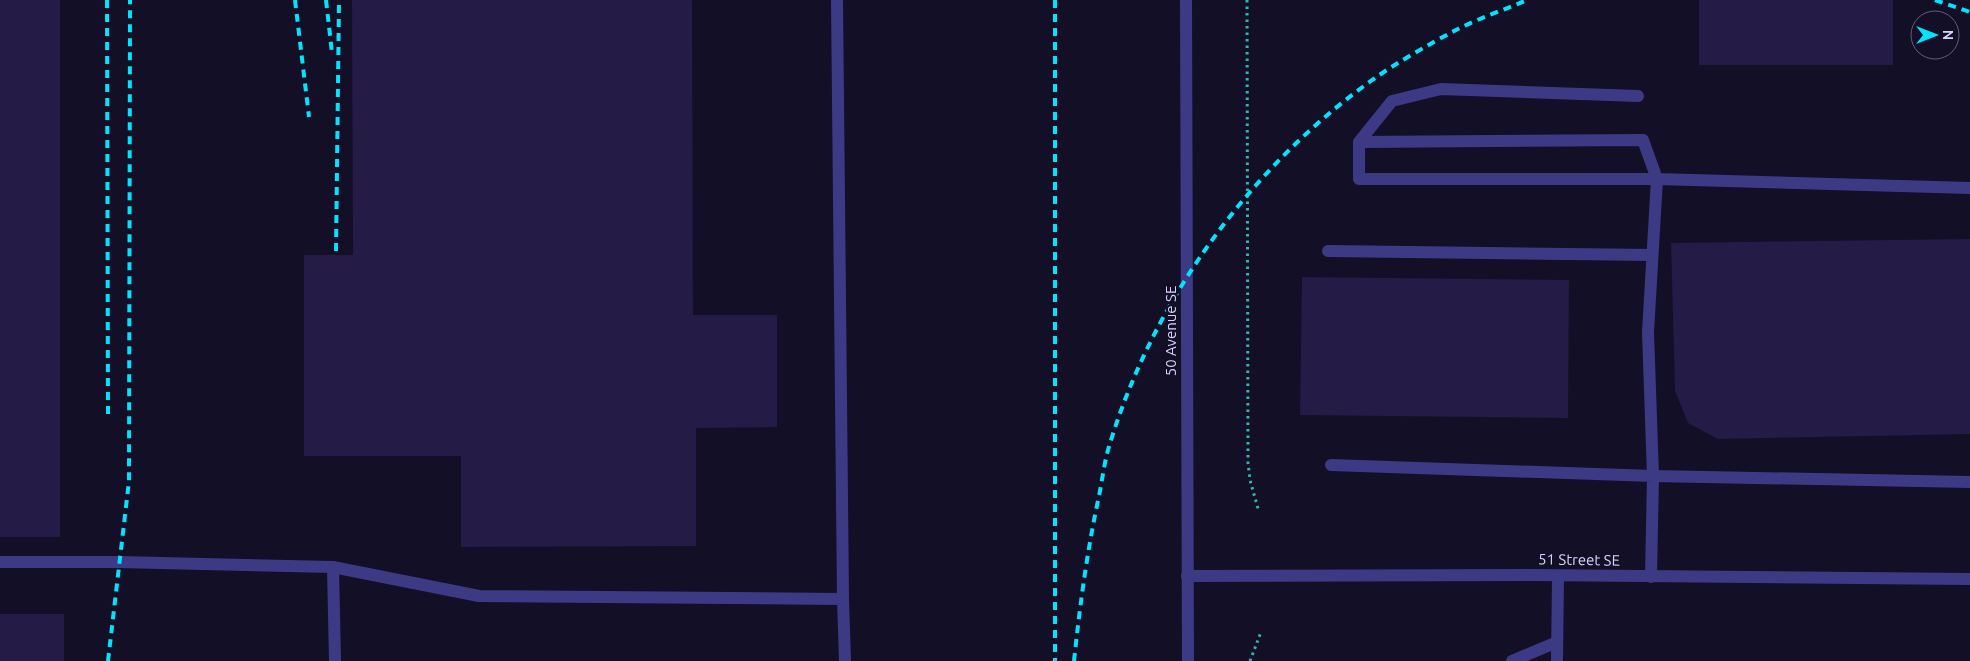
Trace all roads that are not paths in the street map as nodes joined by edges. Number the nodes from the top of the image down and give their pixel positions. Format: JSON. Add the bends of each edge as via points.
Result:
{"nodes":[{"id":1,"x":837,"y":0,"type":"edge"},
{"id":2,"x":1186,"y":0,"type":"edge"},
{"id":3,"x":1638,"y":96,"type":"dead end"},
{"id":4,"x":1359,"y":142,"type":"junction"},
{"id":5,"x":1657,"y":178,"type":"junction"},
{"id":6,"x":1970,"y":188,"type":"edge"},
{"id":7,"x":1328,"y":251,"type":"dead end"},
{"id":8,"x":1652,"y":255,"type":"junction"},
{"id":9,"x":1331,"y":465,"type":"dead end"},
{"id":10,"x":1653,"y":476,"type":"junction"},
{"id":11,"x":1970,"y":482,"type":"edge"},
{"id":12,"x":0,"y":562,"type":"edge"},
{"id":13,"x":333,"y":567,"type":"junction"},
{"id":14,"x":1187,"y":576,"type":"junction"},
{"id":15,"x":1558,"y":577,"type":"junction"},
{"id":16,"x":1650,"y":577,"type":"junction"},
{"id":17,"x":1970,"y":579,"type":"edge"},
{"id":18,"x":843,"y":599,"type":"junction"},
{"id":19,"x":1557,"y":642,"type":"junction"},
{"id":20,"x":335,"y":661,"type":"edge"},
{"id":21,"x":844,"y":661,"type":"edge"},
{"id":22,"x":1188,"y":661,"type":"edge"},
{"id":23,"x":1512,"y":661,"type":"edge"},
{"id":24,"x":1557,"y":661,"type":"edge"}],
"edges":[{"from":1,"to":18,"type":"street"},
{"from":2,"to":14,"type":"street","name":"50 Avenue SE"},
{"from":3,"to":4,"type":"street","via":[[1441,89],[1392,100]]},
{"from":4,"to":5,"type":"street","via":[[1642,140]]},
{"from":4,"to":5,"type":"street","via":[[1358,178]]},
{"from":5,"to":6,"type":"street"},
{"from":5,"to":8,"type":"street"},
{"from":7,"to":8,"type":"street"},
{"from":8,"to":10,"type":"street","via":[[1648,332]]},
{"from":9,"to":10,"type":"street"},
{"from":10,"to":11,"type":"street"},
{"from":10,"to":16,"type":"street"},
{"from":12,"to":13,"type":"street"},
{"from":13,"to":18,"type":"street","via":[[479,596]]},
{"from":13,"to":20,"type":"street"},
{"from":14,"to":15,"type":"street","name":"51 Street SE"},
{"from":14,"to":22,"type":"street","name":"50 Avenue SE"},
{"from":15,"to":16,"type":"street","name":"51 Street SE"},
{"from":15,"to":19,"type":"street"},
{"from":16,"to":17,"type":"street","name":"51 Street SE"},
{"from":18,"to":21,"type":"street"},
{"from":19,"to":23,"type":"street"},
{"from":19,"to":24,"type":"street"}]}
